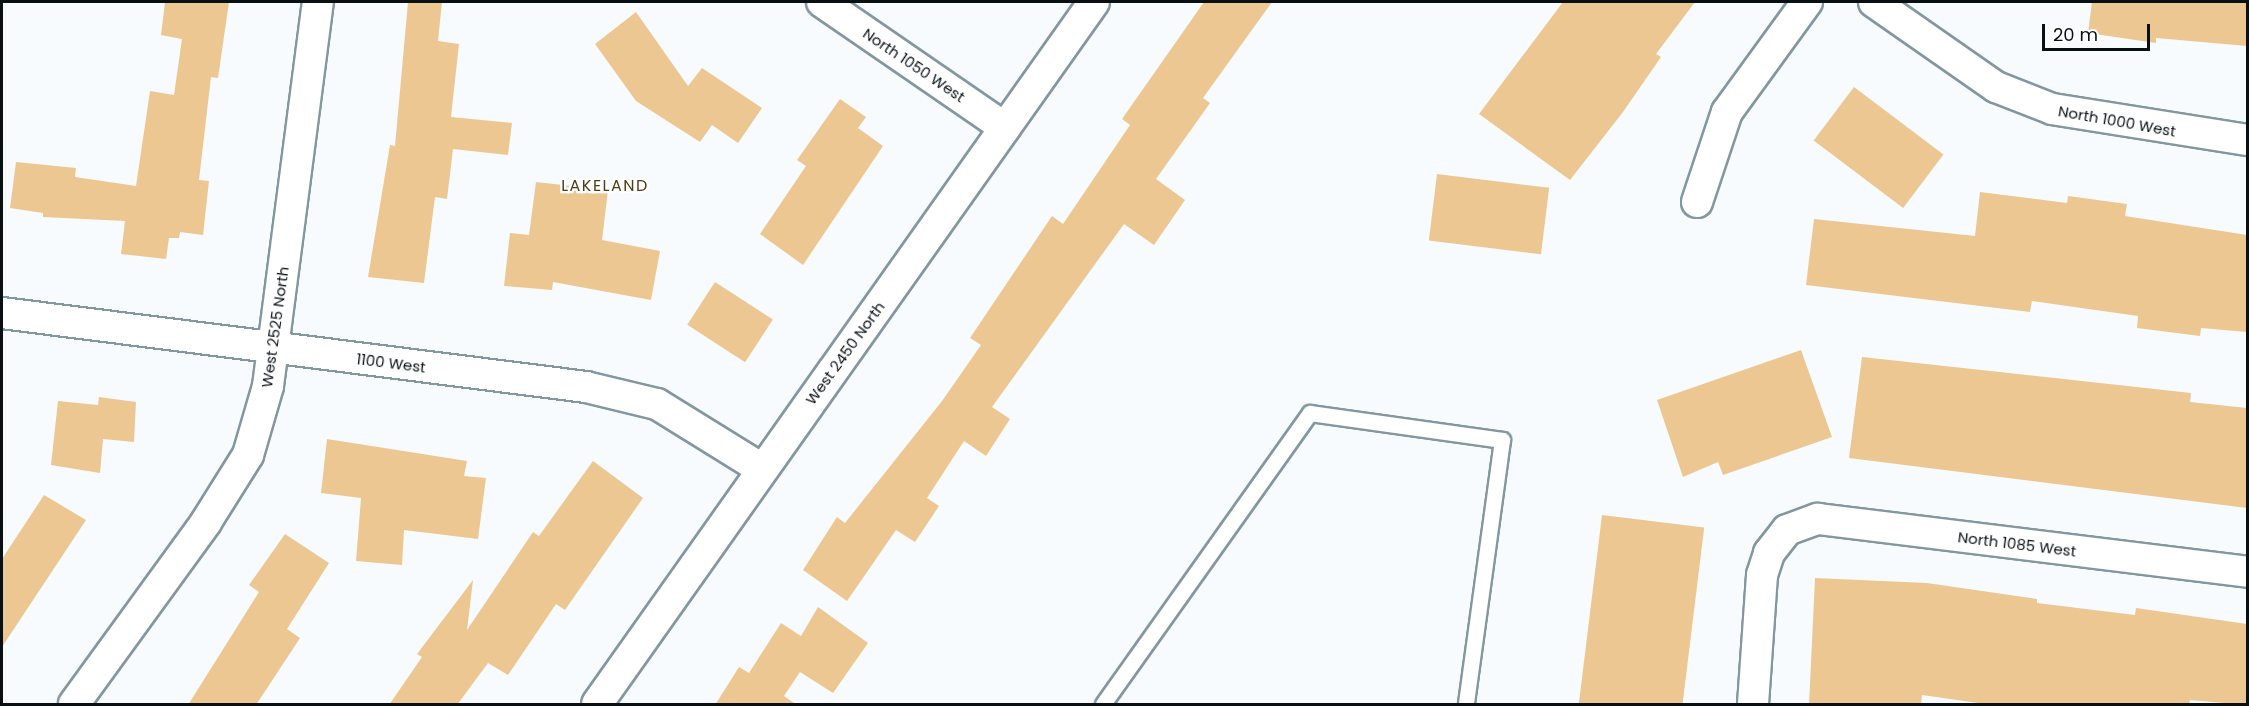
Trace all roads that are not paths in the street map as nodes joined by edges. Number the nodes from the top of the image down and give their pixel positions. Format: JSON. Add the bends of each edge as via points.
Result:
{"nodes":[{"id":1,"x":318,"y":2,"type":"edge"},
{"id":2,"x":822,"y":2,"type":"edge"},
{"id":3,"x":1094,"y":2,"type":"edge"},
{"id":4,"x":1807,"y":2,"type":"edge"},
{"id":5,"x":1874,"y":2,"type":"edge"},
{"id":6,"x":1005,"y":128,"type":"junction"},
{"id":7,"x":2247,"y":140,"type":"edge"},
{"id":8,"x":1697,"y":202,"type":"dead end"},
{"id":9,"x":2,"y":314,"type":"edge"},
{"id":10,"x":273,"y":348,"type":"junction"},
{"id":11,"x":762,"y":469,"type":"junction"},
{"id":12,"x":2247,"y":572,"type":"edge"},
{"id":13,"x":74,"y":705,"type":"edge"},
{"id":14,"x":597,"y":705,"type":"edge"},
{"id":15,"x":1103,"y":705,"type":"edge"},
{"id":16,"x":1466,"y":705,"type":"edge"},
{"id":17,"x":1753,"y":705,"type":"edge"}],
"edges":[{"from":1,"to":10,"type":"street","name":"West 2525 North"},
{"from":2,"to":6,"type":"street","name":"North 1050 West"},
{"from":3,"to":6,"type":"street","name":"West 2450 North"},
{"from":4,"to":8,"type":"street","via":[[1726,112]]},
{"from":5,"to":7,"type":"street","name":"North 1000 West","via":[[1996,87],[2052,110]]},
{"from":6,"to":11,"type":"street","name":"West 2450 North"},
{"from":9,"to":10,"type":"street","name":"1100 West"},
{"from":10,"to":11,"type":"street","name":"1100 West","via":[[586,387],[657,404]]},
{"from":10,"to":13,"type":"street","name":"West 2525 North","via":[[248,455],[206,522]]},
{"from":11,"to":14,"type":"street","name":"West 2450 North"},
{"from":12,"to":17,"type":"street","name":"North 1085 West","via":[[1818,519],[1787,530],[1769,553],[1762,575]]},
{"from":15,"to":16,"type":"lane","via":[[1310,413],[1502,440]]}]}
